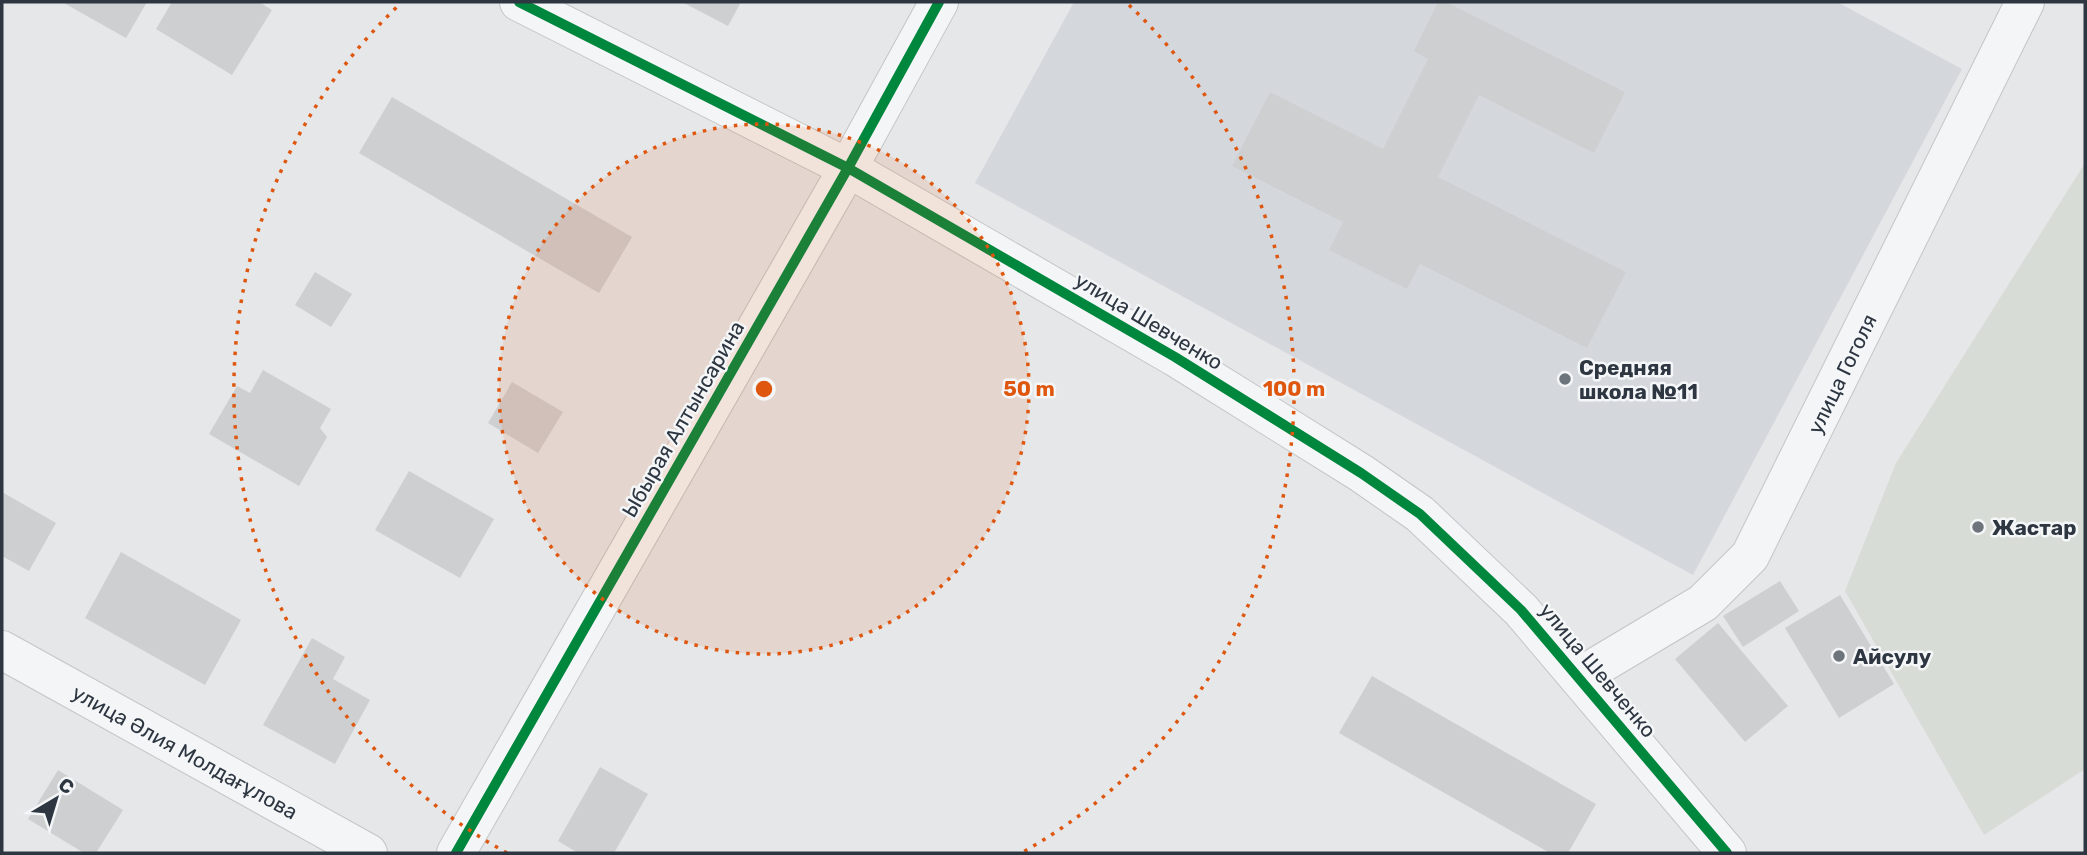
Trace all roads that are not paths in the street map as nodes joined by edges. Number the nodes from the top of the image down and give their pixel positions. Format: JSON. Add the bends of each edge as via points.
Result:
{"nodes":[{"id":1,"x":519,"y":2,"type":"edge"},
{"id":2,"x":939,"y":2,"type":"edge"},
{"id":3,"x":2025,"y":2,"type":"edge"},
{"id":4,"x":848,"y":169,"type":"junction"},
{"id":5,"x":2,"y":650,"type":"edge"},
{"id":6,"x":1579,"y":677,"type":"junction"},
{"id":7,"x":368,"y":853,"type":"edge"},
{"id":8,"x":456,"y":853,"type":"edge"},
{"id":9,"x":1727,"y":853,"type":"edge"}],
"edges":[{"from":1,"to":4,"type":"street","name":"улица Шевченко"},
{"from":2,"to":4,"type":"street","name":"Ыбырая Алтынсарина"},
{"from":3,"to":6,"type":"street","name":"улица Гоголя","via":[[1750,556],[1703,603]]},
{"from":4,"to":6,"type":"street","name":"улица Шевченко","via":[[1175,357],[1410,507],[1521,610]]},
{"from":4,"to":8,"type":"street","name":"Ыбырая Алтынсарина"},
{"from":5,"to":7,"type":"street","name":"улица Әлия Молдағұлова"},
{"from":6,"to":9,"type":"street","name":"улица Шевченко"}]}
